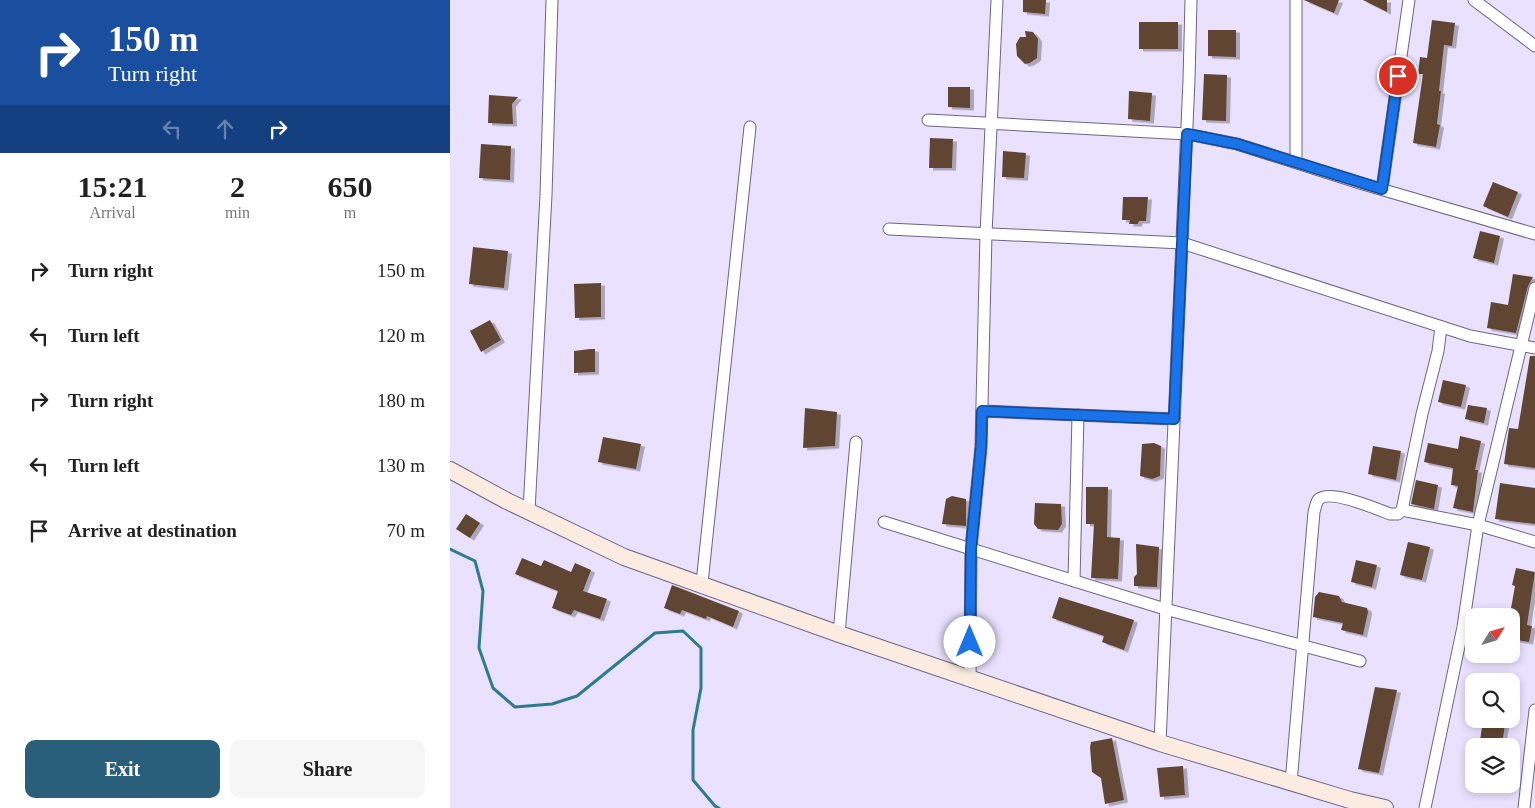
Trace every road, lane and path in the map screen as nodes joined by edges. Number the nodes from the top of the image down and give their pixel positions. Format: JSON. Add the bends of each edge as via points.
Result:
{"nodes":[{"id":1,"x":552,"y":0,"type":"edge"},
{"id":2,"x":997,"y":0,"type":"edge"},
{"id":3,"x":1191,"y":0,"type":"edge"},
{"id":4,"x":1296,"y":0,"type":"edge"},
{"id":5,"x":1409,"y":0,"type":"edge"},
{"id":6,"x":1474,"y":0,"type":"edge"},
{"id":7,"x":1535,"y":46,"type":"edge"},
{"id":8,"x":928,"y":120,"type":"dead end"},
{"id":9,"x":992,"y":124,"type":"junction"},
{"id":10,"x":750,"y":127,"type":"dead end"},
{"id":11,"x":1187,"y":134,"type":"junction"},
{"id":12,"x":1296,"y":162,"type":"junction"},
{"id":13,"x":1382,"y":189,"type":"junction"},
{"id":14,"x":889,"y":229,"type":"dead end"},
{"id":15,"x":986,"y":234,"type":"junction"},
{"id":16,"x":1535,"y":234,"type":"edge"},
{"id":17,"x":1182,"y":243,"type":"junction"},
{"id":18,"x":1535,"y":288,"type":"edge"},
{"id":19,"x":1441,"y":327,"type":"junction"},
{"id":20,"x":1520,"y":346,"type":"junction"},
{"id":21,"x":1535,"y":348,"type":"edge"},
{"id":22,"x":982,"y":411,"type":"junction"},
{"id":23,"x":1078,"y":415,"type":"junction"},
{"id":24,"x":1174,"y":419,"type":"junction"},
{"id":25,"x":856,"y":442,"type":"dead end"},
{"id":26,"x":450,"y":470,"type":"edge"},
{"id":27,"x":1402,"y":510,"type":"junction"},
{"id":28,"x":528,"y":511,"type":"junction"},
{"id":29,"x":884,"y":522,"type":"dead end"},
{"id":30,"x":1478,"y":525,"type":"junction"},
{"id":31,"x":1535,"y":542,"type":"edge"},
{"id":32,"x":971,"y":548,"type":"junction"},
{"id":33,"x":1074,"y":581,"type":"junction"},
{"id":34,"x":702,"y":583,"type":"junction"},
{"id":35,"x":1165,"y":609,"type":"junction"},
{"id":36,"x":839,"y":634,"type":"junction"},
{"id":37,"x":1301,"y":645,"type":"junction"},
{"id":38,"x":1360,"y":661,"type":"dead end"},
{"id":39,"x":970,"y":679,"type":"junction"},
{"id":40,"x":1535,"y":710,"type":"edge"},
{"id":41,"x":1160,"y":744,"type":"junction"},
{"id":42,"x":1291,"y":783,"type":"junction"},
{"id":43,"x":1385,"y":808,"type":"edge"},
{"id":44,"x":1426,"y":808,"type":"edge"},
{"id":45,"x":1524,"y":808,"type":"edge"}],
"edges":[{"from":1,"to":28,"type":"street","via":[[546,195]]},
{"from":2,"to":9,"type":"street"},
{"from":3,"to":11,"type":"street"},
{"from":4,"to":12,"type":"street"},
{"from":5,"to":13,"type":"street"},
{"from":6,"to":7,"type":"street"},
{"from":8,"to":9,"type":"street"},
{"from":9,"to":11,"type":"street"},
{"from":9,"to":15,"type":"street"},
{"from":10,"to":34,"type":"street"},
{"from":11,"to":12,"type":"street","via":[[1237,144]]},
{"from":11,"to":17,"type":"street"},
{"from":12,"to":13,"type":"street"},
{"from":13,"to":16,"type":"street"},
{"from":14,"to":15,"type":"street"},
{"from":15,"to":17,"type":"street"},
{"from":15,"to":22,"type":"street"},
{"from":17,"to":19,"type":"street"},
{"from":17,"to":24,"type":"street"},
{"from":18,"to":20,"type":"street"},
{"from":19,"to":20,"type":"street"},
{"from":19,"to":27,"type":"street"},
{"from":20,"to":21,"type":"street"},
{"from":20,"to":30,"type":"street"},
{"from":22,"to":23,"type":"street"},
{"from":22,"to":32,"type":"street"},
{"from":23,"to":24,"type":"street"},
{"from":23,"to":33,"type":"street"},
{"from":24,"to":35,"type":"street"},
{"from":25,"to":36,"type":"street"},
{"from":26,"to":28,"type":"street"},
{"from":27,"to":30,"type":"street"},
{"from":27,"to":37,"type":"street","via":[[1398,514],[1390,514],[1335,496],[1324,496],[1318,501],[1314,512]]},
{"from":28,"to":34,"type":"street","via":[[624,557]]},
{"from":29,"to":32,"type":"street"},
{"from":30,"to":31,"type":"street"},
{"from":30,"to":44,"type":"street","via":[[1463,627]]},
{"from":32,"to":33,"type":"street"},
{"from":32,"to":39,"type":"street"},
{"from":33,"to":35,"type":"street"},
{"from":34,"to":36,"type":"street"},
{"from":35,"to":37,"type":"street"},
{"from":35,"to":41,"type":"street"},
{"from":36,"to":39,"type":"street"},
{"from":37,"to":38,"type":"street"},
{"from":37,"to":42,"type":"street"},
{"from":39,"to":41,"type":"street"},
{"from":40,"to":45,"type":"street"},
{"from":41,"to":42,"type":"street"},
{"from":42,"to":43,"type":"street"}]}
